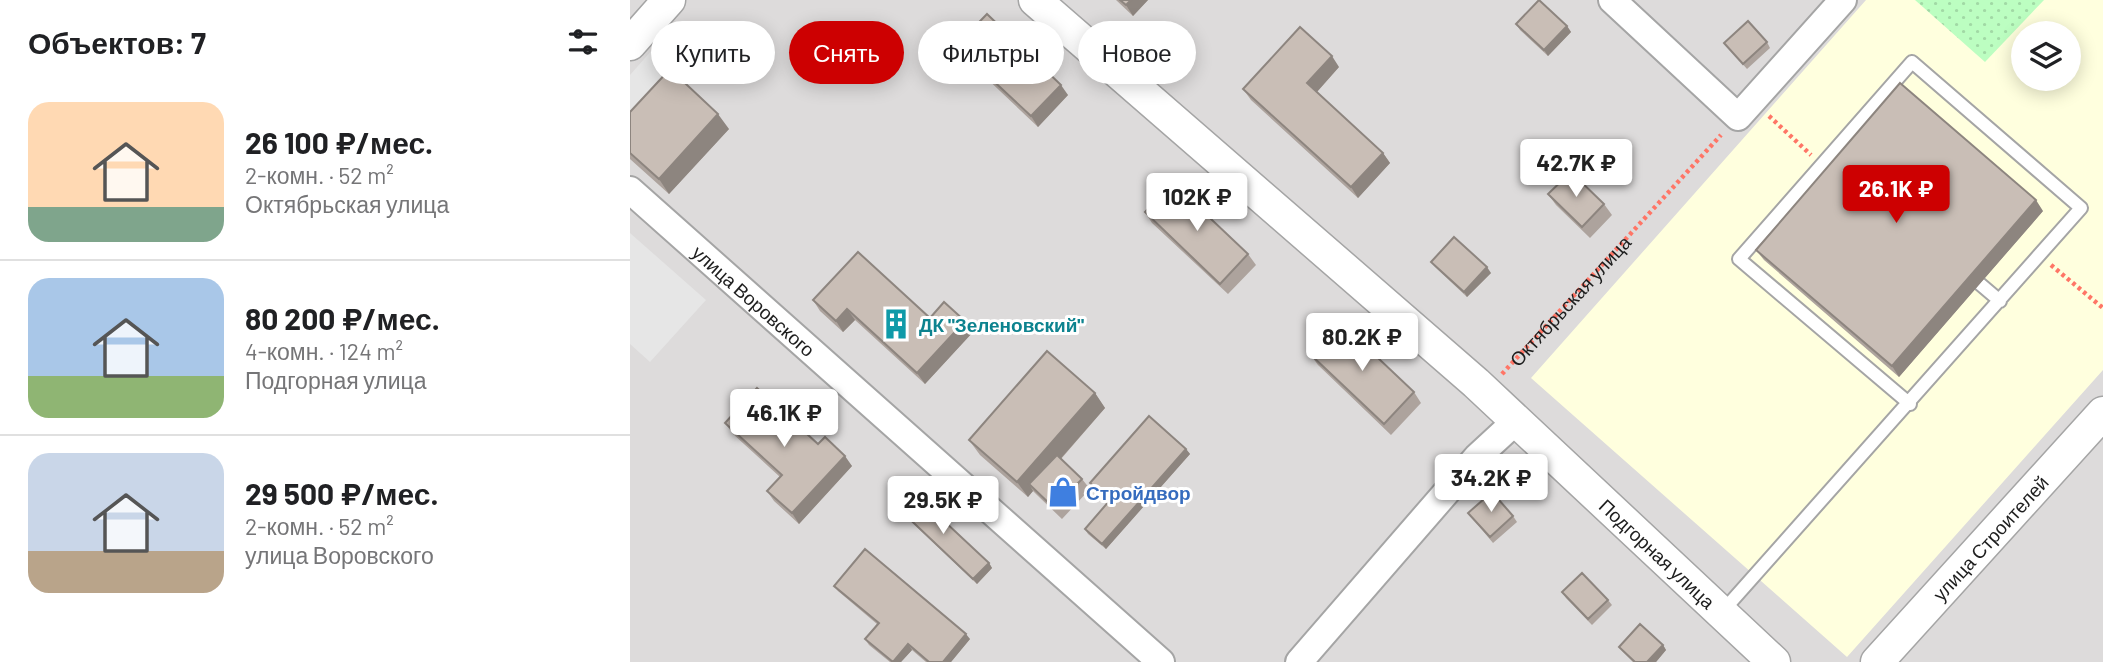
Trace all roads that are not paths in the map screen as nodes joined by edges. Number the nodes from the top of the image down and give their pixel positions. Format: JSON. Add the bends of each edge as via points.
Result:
{"nodes":[{"id":1,"x":669,"y":0,"type":"edge"},
{"id":2,"x":1035,"y":0,"type":"edge"},
{"id":3,"x":1612,"y":0,"type":"edge"},
{"id":4,"x":1843,"y":0,"type":"edge"},
{"id":5,"x":630,"y":44,"type":"edge"},
{"id":6,"x":630,"y":190,"type":"edge"},
{"id":7,"x":1980,"y":284,"type":"dead end"},
{"id":8,"x":2000,"y":301,"type":"junction"},
{"id":9,"x":1910,"y":404,"type":"junction"},
{"id":10,"x":2103,"y":413,"type":"edge"},
{"id":11,"x":1516,"y":421,"type":"junction"},
{"id":12,"x":1721,"y":613,"type":"junction"},
{"id":13,"x":1161,"y":662,"type":"edge"},
{"id":14,"x":1299,"y":662,"type":"edge"},
{"id":15,"x":1774,"y":662,"type":"edge"},
{"id":16,"x":1877,"y":662,"type":"edge"}],
"edges":[{"from":1,"to":5,"type":"street"},
{"from":2,"to":11,"type":"street","name":"Подгорная улица"},
{"from":3,"to":4,"type":"street","via":[[1745,109]]},
{"from":6,"to":13,"type":"street","name":"улица Воровского"},
{"from":7,"to":8,"type":"lane"},
{"from":8,"to":9,"type":"lane"},
{"from":8,"to":9,"type":"lane","via":[[2081,208],[1912,62],[1739,259]]},
{"from":9,"to":12,"type":"lane"},
{"from":10,"to":16,"type":"street","name":"улица Строителей"},
{"from":11,"to":12,"type":"street","name":"Подгорная улица"},
{"from":11,"to":14,"type":"street","via":[[1477,457]]},
{"from":12,"to":15,"type":"street","name":"Подгорная улица"}]}
